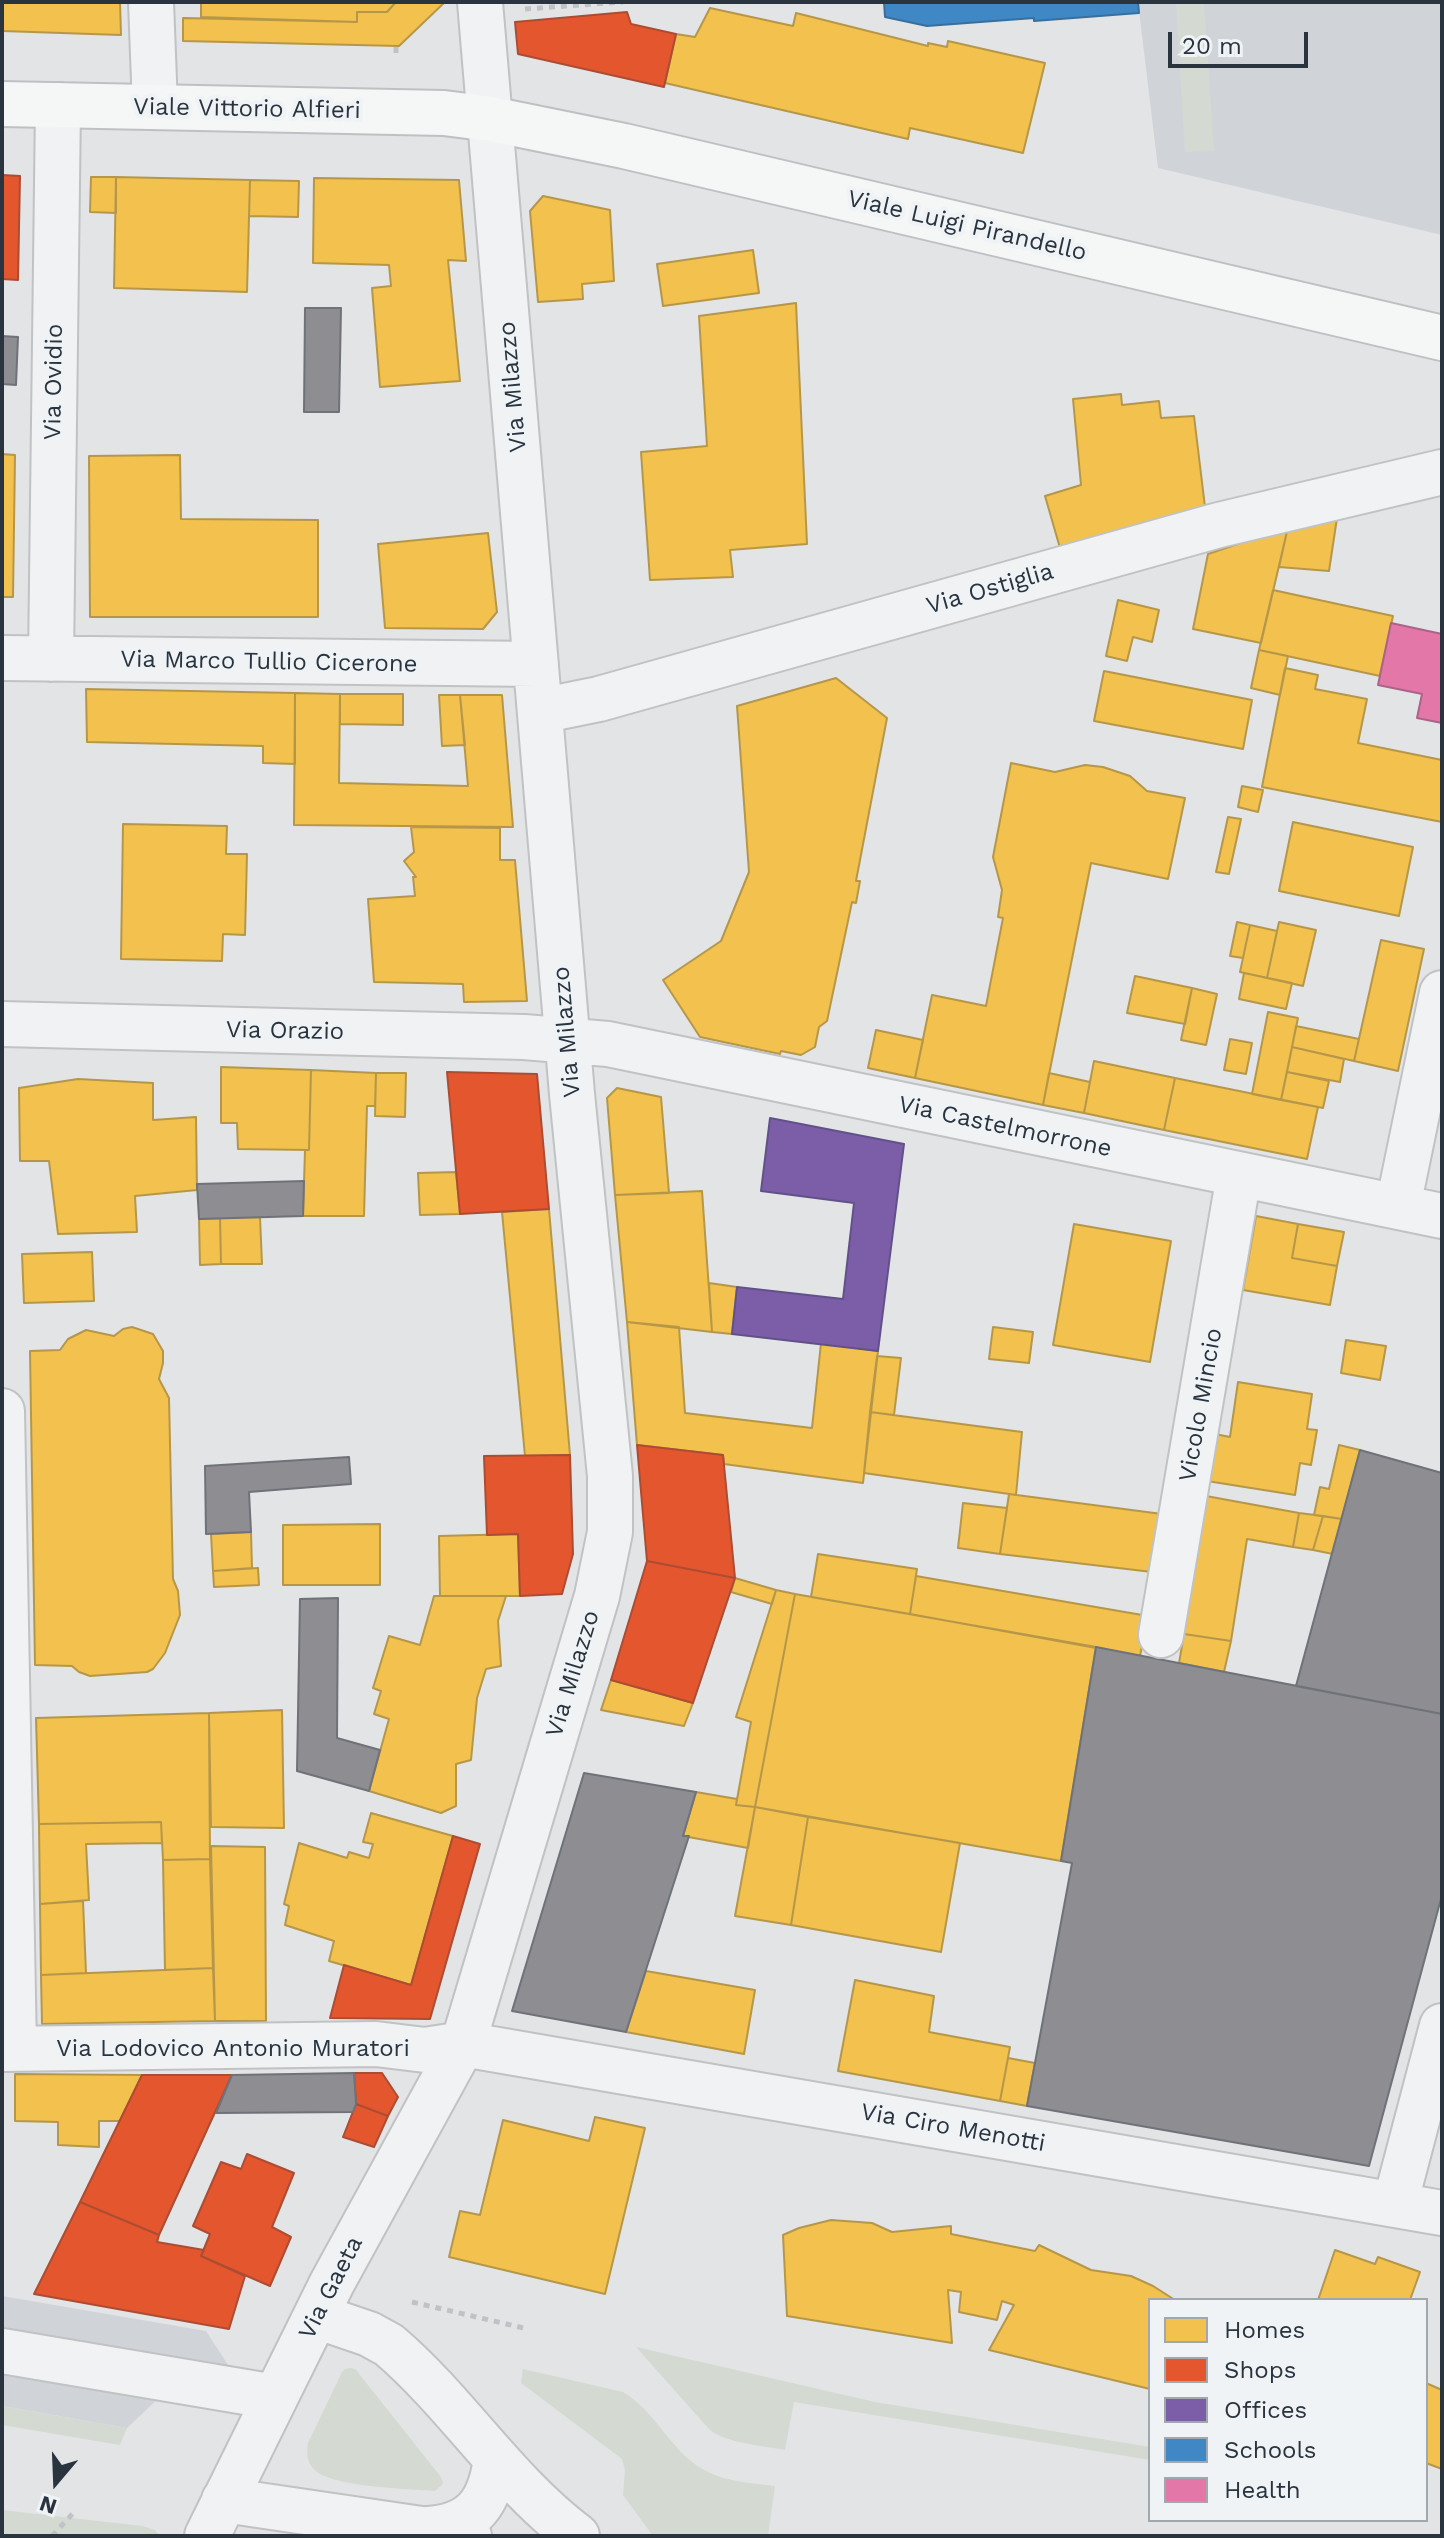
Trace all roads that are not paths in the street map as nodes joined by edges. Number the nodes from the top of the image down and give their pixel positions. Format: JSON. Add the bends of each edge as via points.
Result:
{"nodes":[{"id":1,"x":151,"y":2,"type":"edge"},
{"id":2,"x":480,"y":2,"type":"edge"},
{"id":3,"x":2,"y":104,"type":"edge"},
{"id":4,"x":58,"y":105,"type":"junction"},
{"id":5,"x":155,"y":107,"type":"junction"},
{"id":6,"x":491,"y":119,"type":"junction"},
{"id":7,"x":1442,"y":338,"type":"edge"},
{"id":8,"x":1442,"y":472,"type":"edge"},
{"id":9,"x":2,"y":658,"type":"edge"},
{"id":10,"x":51,"y":659,"type":"junction"},
{"id":11,"x":536,"y":664,"type":"junction"},
{"id":12,"x":540,"y":711,"type":"junction"},
{"id":13,"x":1442,"y":993,"type":"edge"},
{"id":14,"x":2,"y":1024,"type":"edge"},
{"id":15,"x":568,"y":1039,"type":"junction"},
{"id":16,"x":1239,"y":1175,"type":"junction"},
{"id":17,"x":1398,"y":1206,"type":"junction"},
{"id":18,"x":1442,"y":1216,"type":"edge"},
{"id":19,"x":2,"y":1411,"type":"edge"},
{"id":20,"x":1161,"y":1635,"type":"dead end"},
{"id":21,"x":1442,"y":2026,"type":"edge"},
{"id":22,"x":463,"y":2044,"type":"junction"},
{"id":23,"x":8,"y":2049,"type":"edge"},
{"id":24,"x":1395,"y":2204,"type":"junction"},
{"id":25,"x":1442,"y":2213,"type":"edge"},
{"id":26,"x":316,"y":2316,"type":"junction"},
{"id":27,"x":2,"y":2351,"type":"edge"},
{"id":28,"x":275,"y":2397,"type":"junction"},
{"id":29,"x":496,"y":2459,"type":"junction"},
{"id":30,"x":215,"y":2518,"type":"edge"},
{"id":31,"x":426,"y":2529,"type":"junction"},
{"id":32,"x":469,"y":2536,"type":"edge"},
{"id":33,"x":577,"y":2536,"type":"edge"}],
"edges":[{"from":1,"to":5,"type":"street"},
{"from":2,"to":6,"type":"street","name":"Via Milazzo"},
{"from":3,"to":4,"type":"main road","name":"Viale Vittorio Alfieri"},
{"from":4,"to":5,"type":"main road","name":"Viale Vittorio Alfieri"},
{"from":4,"to":10,"type":"street","name":"Via Ovidio"},
{"from":5,"to":6,"type":"main road","name":"Viale Vittorio Alfieri","via":[[412,111]]},
{"from":6,"to":7,"type":"main road","name":"Viale Luigi Pirandello"},
{"from":6,"to":11,"type":"street","name":"Via Milazzo"},
{"from":8,"to":12,"type":"street","name":"Via Ostiglia","via":[[1219,525],[599,699]]},
{"from":9,"to":10,"type":"street","name":"Via Marco Tullio Cicerone"},
{"from":10,"to":11,"type":"street","name":"Via Marco Tullio Cicerone"},
{"from":11,"to":12,"type":"street","name":"Via Milazzo"},
{"from":12,"to":15,"type":"street","name":"Via Milazzo"},
{"from":13,"to":17,"type":"street"},
{"from":14,"to":15,"type":"street","name":"Via Orazio"},
{"from":15,"to":16,"type":"street","name":"Via Castelmorrone"},
{"from":15,"to":22,"type":"street","name":"Via Milazzo","via":[[610,1476],[610,1532],[597,1596]]},
{"from":16,"to":17,"type":"street","name":"Via Castelmorrone"},
{"from":16,"to":20,"type":"street","name":"Vicolo Mincio"},
{"from":17,"to":18,"type":"street","name":"Via Castelmorrone"},
{"from":19,"to":23,"type":"street"},
{"from":21,"to":24,"type":"street"},
{"from":22,"to":23,"type":"street","name":"Via Lodovico Antonio Muratori","via":[[425,2050],[376,2044]]},
{"from":22,"to":24,"type":"street","name":"Via Ciro Menotti"},
{"from":22,"to":26,"type":"street","name":"Via Gaeta"},
{"from":24,"to":25,"type":"street","name":"Via Ciro Menotti"},
{"from":26,"to":28,"type":"street","name":"Via Gaeta"},
{"from":26,"to":29,"type":"street","via":[[389,2345]]},
{"from":27,"to":28,"type":"street"},
{"from":28,"to":30,"type":"street","name":"Via Gaeta"},
{"from":29,"to":31,"type":"street","via":[[488,2489],[473,2514],[460,2523]]},
{"from":29,"to":33,"type":"street"},
{"from":30,"to":31,"type":"street"},
{"from":31,"to":32,"type":"street"}]}
